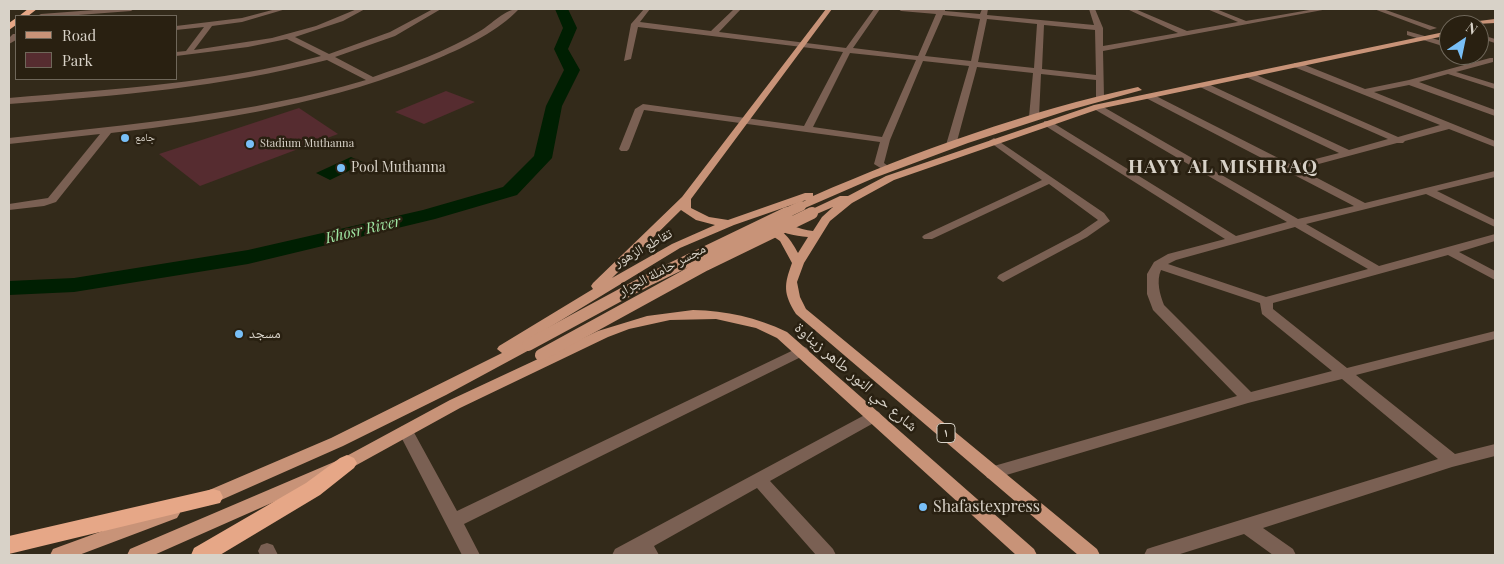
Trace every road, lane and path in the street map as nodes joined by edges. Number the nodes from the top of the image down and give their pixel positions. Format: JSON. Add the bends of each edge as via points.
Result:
{"nodes":[{"id":1,"x":131,"y":9,"type":"edge"},
{"id":2,"x":242,"y":9,"type":"edge"},
{"id":3,"x":283,"y":9,"type":"edge"},
{"id":4,"x":362,"y":9,"type":"edge"},
{"id":5,"x":438,"y":9,"type":"edge"},
{"id":6,"x":516,"y":9,"type":"edge"},
{"id":7,"x":647,"y":9,"type":"edge"},
{"id":8,"x":738,"y":9,"type":"edge"},
{"id":9,"x":828,"y":9,"type":"edge"},
{"id":10,"x":877,"y":9,"type":"edge"},
{"id":11,"x":901,"y":9,"type":"edge"},
{"id":12,"x":1092,"y":9,"type":"edge"},
{"id":13,"x":1130,"y":9,"type":"edge"},
{"id":14,"x":1210,"y":9,"type":"edge"},
{"id":15,"x":1294,"y":9,"type":"edge"},
{"id":16,"x":1325,"y":9,"type":"edge"},
{"id":17,"x":1377,"y":9,"type":"edge"},
{"id":18,"x":941,"y":11,"type":"edge"},
{"id":19,"x":984,"y":13,"type":"edge"},
{"id":20,"x":1304,"y":13,"type":"junction"},
{"id":21,"x":54,"y":15,"type":"edge"},
{"id":22,"x":257,"y":17,"type":"junction"},
{"id":23,"x":1041,"y":22,"type":"junction"},
{"id":24,"x":1243,"y":22,"type":"junction"},
{"id":25,"x":635,"y":24,"type":"junction"},
{"id":26,"x":210,"y":25,"type":"junction"},
{"id":27,"x":1439,"y":27,"type":"edge"},
{"id":28,"x":178,"y":28,"type":"edge"},
{"id":29,"x":1100,"y":28,"type":"junction"},
{"id":30,"x":1433,"y":28,"type":"junction"},
{"id":31,"x":1184,"y":33,"type":"junction"},
{"id":32,"x":1410,"y":33,"type":"junction"},
{"id":33,"x":713,"y":34,"type":"junction"},
{"id":34,"x":1439,"y":35,"type":"edge"},
{"id":35,"x":288,"y":36,"type":"junction"},
{"id":36,"x":1423,"y":38,"type":"junction"},
{"id":37,"x":1439,"y":43,"type":"edge"},
{"id":38,"x":800,"y":45,"type":"junction"},
{"id":39,"x":1100,"y":49,"type":"junction"},
{"id":40,"x":848,"y":50,"type":"junction"},
{"id":41,"x":188,"y":53,"type":"junction"},
{"id":42,"x":178,"y":54,"type":"edge"},
{"id":43,"x":328,"y":56,"type":"junction"},
{"id":44,"x":922,"y":58,"type":"junction"},
{"id":45,"x":627,"y":59,"type":"dead end"},
{"id":46,"x":1493,"y":61,"type":"edge"},
{"id":47,"x":974,"y":64,"type":"junction"},
{"id":48,"x":1298,"y":65,"type":"junction"},
{"id":49,"x":1038,"y":71,"type":"junction"},
{"id":50,"x":1449,"y":72,"type":"junction"},
{"id":51,"x":1249,"y":75,"type":"junction"},
{"id":52,"x":1100,"y":78,"type":"junction"},
{"id":53,"x":373,"y":80,"type":"junction"},
{"id":54,"x":1410,"y":82,"type":"junction"},
{"id":55,"x":1203,"y":85,"type":"junction"},
{"id":56,"x":1495,"y":87,"type":"edge"},
{"id":57,"x":1364,"y":92,"type":"junction"},
{"id":58,"x":1149,"y":96,"type":"junction"},
{"id":59,"x":9,"y":101,"type":"edge"},
{"id":60,"x":1098,"y":102,"type":"junction"},
{"id":61,"x":1495,"y":113,"type":"edge"},
{"id":62,"x":1034,"y":117,"type":"junction"},
{"id":63,"x":744,"y":121,"type":"junction"},
{"id":64,"x":1047,"y":123,"type":"junction"},
{"id":65,"x":1449,"y":126,"type":"junction"},
{"id":66,"x":108,"y":130,"type":"junction"},
{"id":67,"x":808,"y":130,"type":"junction"},
{"id":68,"x":885,"y":140,"type":"junction"},
{"id":69,"x":9,"y":141,"type":"edge"},
{"id":70,"x":994,"y":141,"type":"junction"},
{"id":71,"x":1400,"y":141,"type":"junction"},
{"id":72,"x":1495,"y":144,"type":"edge"},
{"id":73,"x":950,"y":145,"type":"junction"},
{"id":74,"x":624,"y":149,"type":"dead end"},
{"id":75,"x":1349,"y":154,"type":"junction"},
{"id":76,"x":1290,"y":169,"type":"junction"},
{"id":77,"x":886,"y":173,"type":"junction"},
{"id":78,"x":1493,"y":177,"type":"edge"},
{"id":79,"x":1050,"y":180,"type":"junction"},
{"id":80,"x":1428,"y":191,"type":"junction"},
{"id":81,"x":686,"y":199,"type":"junction"},
{"id":82,"x":1363,"y":206,"type":"junction"},
{"id":83,"x":9,"y":207,"type":"edge"},
{"id":84,"x":771,"y":209,"type":"junction"},
{"id":85,"x":806,"y":209,"type":"junction"},
{"id":86,"x":730,"y":223,"type":"junction"},
{"id":87,"x":1298,"y":223,"type":"junction"},
{"id":88,"x":1495,"y":224,"type":"edge"},
{"id":89,"x":816,"y":234,"type":"junction"},
{"id":90,"x":928,"y":237,"type":"dead end"},
{"id":91,"x":1495,"y":237,"type":"edge"},
{"id":92,"x":1234,"y":240,"type":"junction"},
{"id":93,"x":1449,"y":252,"type":"junction"},
{"id":94,"x":798,"y":263,"type":"junction"},
{"id":95,"x":1158,"y":264,"type":"junction"},
{"id":96,"x":1378,"y":270,"type":"junction"},
{"id":97,"x":1495,"y":276,"type":"edge"},
{"id":98,"x":1003,"y":278,"type":"dead end"},
{"id":99,"x":584,"y":299,"type":"junction"},
{"id":100,"x":1266,"y":302,"type":"junction"},
{"id":101,"x":551,"y":318,"type":"junction"},
{"id":102,"x":626,"y":324,"type":"junction"},
{"id":103,"x":1495,"y":335,"type":"edge"},
{"id":104,"x":587,"y":341,"type":"junction"},
{"id":105,"x":802,"y":352,"type":"junction"},
{"id":106,"x":1344,"y":374,"type":"junction"},
{"id":107,"x":441,"y":391,"type":"junction"},
{"id":108,"x":1248,"y":398,"type":"junction"},
{"id":109,"x":455,"y":404,"type":"junction"},
{"id":110,"x":874,"y":416,"type":"junction"},
{"id":111,"x":406,"y":431,"type":"junction"},
{"id":112,"x":1495,"y":450,"type":"edge"},
{"id":113,"x":1452,"y":462,"type":"junction"},
{"id":114,"x":347,"y":463,"type":"junction"},
{"id":115,"x":993,"y":473,"type":"junction"},
{"id":116,"x":759,"y":480,"type":"junction"},
{"id":117,"x":213,"y":497,"type":"junction"},
{"id":118,"x":453,"y":521,"type":"junction"},
{"id":119,"x":1248,"y":526,"type":"junction"},
{"id":120,"x":9,"y":545,"type":"edge"},
{"id":121,"x":646,"y":550,"type":"edge"},
{"id":122,"x":59,"y":555,"type":"edge"},
{"id":123,"x":136,"y":555,"type":"edge"},
{"id":124,"x":202,"y":555,"type":"edge"},
{"id":125,"x":471,"y":555,"type":"edge"},
{"id":126,"x":621,"y":555,"type":"edge"},
{"id":127,"x":826,"y":555,"type":"edge"},
{"id":128,"x":1028,"y":555,"type":"edge"},
{"id":129,"x":1091,"y":555,"type":"edge"},
{"id":130,"x":1153,"y":555,"type":"edge"},
{"id":131,"x":1287,"y":555,"type":"edge"}],
"edges":[{"from":1,"to":21,"type":"street"},
{"from":2,"to":22,"type":"street"},
{"from":3,"to":22,"type":"street"},
{"from":4,"to":35,"type":"street"},
{"from":5,"to":43,"type":"street","via":[[379,39]]},
{"from":6,"to":53,"type":"street","via":[[498,24],[461,45]]},
{"from":7,"to":25,"type":"street"},
{"from":8,"to":33,"type":"street"},
{"from":9,"to":38,"type":"main road"},
{"from":10,"to":40,"type":"street"},
{"from":11,"to":18,"type":"street"},
{"from":12,"to":29,"type":"street"},
{"from":13,"to":31,"type":"street"},
{"from":14,"to":24,"type":"street"},
{"from":15,"to":20,"type":"street"},
{"from":16,"to":20,"type":"street"},
{"from":17,"to":30,"type":"street"},
{"from":18,"to":19,"type":"street"},
{"from":18,"to":44,"type":"street"},
{"from":19,"to":23,"type":"street"},
{"from":19,"to":47,"type":"street"},
{"from":20,"to":24,"type":"street"},
{"from":22,"to":26,"type":"street"},
{"from":23,"to":29,"type":"street"},
{"from":23,"to":49,"type":"street"},
{"from":24,"to":31,"type":"street"},
{"from":25,"to":33,"type":"street"},
{"from":25,"to":45,"type":"street"},
{"from":26,"to":28,"type":"street"},
{"from":26,"to":41,"type":"street"},
{"from":27,"to":30,"type":"main road"},
{"from":29,"to":39,"type":"street"},
{"from":30,"to":32,"type":"main road"},
{"from":31,"to":39,"type":"street"},
{"from":32,"to":36,"type":"street"},
{"from":32,"to":60,"type":"main road"},
{"from":33,"to":38,"type":"street"},
{"from":34,"to":36,"type":"main road"},
{"from":35,"to":41,"type":"street"},
{"from":35,"to":43,"type":"street"},
{"from":36,"to":37,"type":"street"},
{"from":36,"to":48,"type":"main road"},
{"from":38,"to":40,"type":"street"},
{"from":38,"to":63,"type":"main road"},
{"from":39,"to":52,"type":"street"},
{"from":40,"to":44,"type":"street"},
{"from":40,"to":67,"type":"street"},
{"from":41,"to":42,"type":"street"},
{"from":43,"to":53,"type":"street"},
{"from":43,"to":59,"type":"street","via":[[216,80]]},
{"from":44,"to":47,"type":"street"},
{"from":44,"to":68,"type":"street"},
{"from":46,"to":50,"type":"street"},
{"from":47,"to":49,"type":"street"},
{"from":47,"to":73,"type":"street"},
{"from":48,"to":51,"type":"main road"},
{"from":48,"to":57,"type":"street"},
{"from":49,"to":52,"type":"street"},
{"from":49,"to":62,"type":"street"},
{"from":50,"to":54,"type":"street"},
{"from":50,"to":56,"type":"street"},
{"from":51,"to":55,"type":"main road"},
{"from":51,"to":71,"type":"street"},
{"from":52,"to":60,"type":"street"},
{"from":53,"to":66,"type":"street","via":[[248,112]]},
{"from":54,"to":57,"type":"street"},
{"from":54,"to":61,"type":"street"},
{"from":55,"to":58,"type":"main road"},
{"from":55,"to":75,"type":"street"},
{"from":57,"to":65,"type":"street"},
{"from":58,"to":60,"type":"main road"},
{"from":58,"to":76,"type":"street"},
{"from":60,"to":62,"type":"main road"},
{"from":60,"to":64,"type":"main road"},
{"from":60,"to":87,"type":"street"},
{"from":62,"to":73,"type":"main road"},
{"from":63,"to":67,"type":"street"},
{"from":63,"to":74,"type":"street","via":[[643,108],[639,109]]},
{"from":63,"to":81,"type":"main road"},
{"from":64,"to":70,"type":"main road"},
{"from":64,"to":92,"type":"street"},
{"from":65,"to":71,"type":"street"},
{"from":65,"to":72,"type":"street"},
{"from":66,"to":69,"type":"street"},
{"from":66,"to":83,"type":"street","via":[[52,200]]},
{"from":67,"to":68,"type":"street"},
{"from":68,"to":77,"type":"street","via":[[879,164]]},
{"from":70,"to":77,"type":"main road"},
{"from":70,"to":79,"type":"street"},
{"from":71,"to":75,"type":"street"},
{"from":73,"to":77,"type":"main road"},
{"from":75,"to":76,"type":"street"},
{"from":76,"to":82,"type":"street"},
{"from":77,"to":84,"type":"main road","name":"تقاطع الزهور"},
{"from":77,"to":85,"type":"main road","name":"مجسر حاملة الجرار"},
{"from":77,"to":89,"type":"main road","via":[[826,220]]},
{"from":78,"to":80,"type":"street"},
{"from":79,"to":90,"type":"street"},
{"from":79,"to":98,"type":"street","via":[[1104,221]]},
{"from":80,"to":82,"type":"street"},
{"from":80,"to":88,"type":"street"},
{"from":81,"to":86,"type":"main road","via":[[686,209],[696,217]]},
{"from":81,"to":99,"type":"main road"},
{"from":82,"to":87,"type":"street"},
{"from":84,"to":86,"type":"main road","name":"تقاطع الزهور"},
{"from":84,"to":89,"type":"main road","via":[[770,217],[779,226],[801,234]]},
{"from":85,"to":107,"type":"main road","name":"مجسر حاملة الجرار","bridge":true,"via":[[658,274]]},
{"from":85,"to":109,"type":"main road","name":"مجسر حاملة الجرار","bridge":true},
{"from":86,"to":94,"type":"main road","via":[[758,225],[777,233],[789,244]]},
{"from":86,"to":99,"type":"main road","name":"تقاطع الزهور","via":[[652,259]]},
{"from":87,"to":92,"type":"street"},
{"from":87,"to":96,"type":"street"},
{"from":89,"to":94,"type":"main road"},
{"from":91,"to":93,"type":"street"},
{"from":92,"to":95,"type":"street"},
{"from":93,"to":96,"type":"street"},
{"from":93,"to":97,"type":"street"},
{"from":94,"to":115,"type":"main road","name":"شارع حي النور طاهر زيناوة","number":"١","via":[[791,282],[794,297],[802,311]]},
{"from":95,"to":100,"type":"street"},
{"from":95,"to":108,"type":"street","via":[[1152,286],[1158,307]]},
{"from":96,"to":100,"type":"street"},
{"from":99,"to":101,"type":"main road","name":"تقاطع الزهور"},
{"from":99,"to":102,"type":"main road","via":[[582,313],[591,322],[611,326]]},
{"from":100,"to":106,"type":"street","via":[[1267,311]]},
{"from":101,"to":104,"type":"main road","via":[[581,324],[588,332]]},
{"from":101,"to":107,"type":"main road","name":"تقاطع الزهور"},
{"from":102,"to":104,"type":"main road"},
{"from":102,"to":105,"type":"main road","name":"شارع حي النور طاهر زيناوة","via":[[668,315],[721,316],[770,328]]},
{"from":103,"to":106,"type":"street"},
{"from":104,"to":109,"type":"main road"},
{"from":105,"to":110,"type":"main road","name":"شارع حي النور طاهر زيناوة"},
{"from":105,"to":118,"type":"street"},
{"from":106,"to":108,"type":"street"},
{"from":106,"to":113,"type":"street"},
{"from":107,"to":117,"type":"main road"},
{"from":108,"to":115,"type":"street"},
{"from":109,"to":111,"type":"main road"},
{"from":110,"to":116,"type":"street"},
{"from":110,"to":128,"type":"main road","name":"شارع حي النور طاهر زيناوة"},
{"from":111,"to":114,"type":"main road"},
{"from":111,"to":118,"type":"street"},
{"from":112,"to":113,"type":"street"},
{"from":113,"to":119,"type":"street"},
{"from":114,"to":123,"type":"main road"},
{"from":114,"to":124,"type":"highway","via":[[313,489]]},
{"from":115,"to":129,"type":"main road","name":"شارع حي النور طاهر زيناوة","number":"١"},
{"from":116,"to":121,"type":"street"},
{"from":116,"to":127,"type":"street"},
{"from":117,"to":120,"type":"highway"},
{"from":117,"to":122,"type":"main road"},
{"from":118,"to":125,"type":"street"},
{"from":119,"to":130,"type":"street"},
{"from":119,"to":131,"type":"street"},
{"from":121,"to":126,"type":"street"}]}
